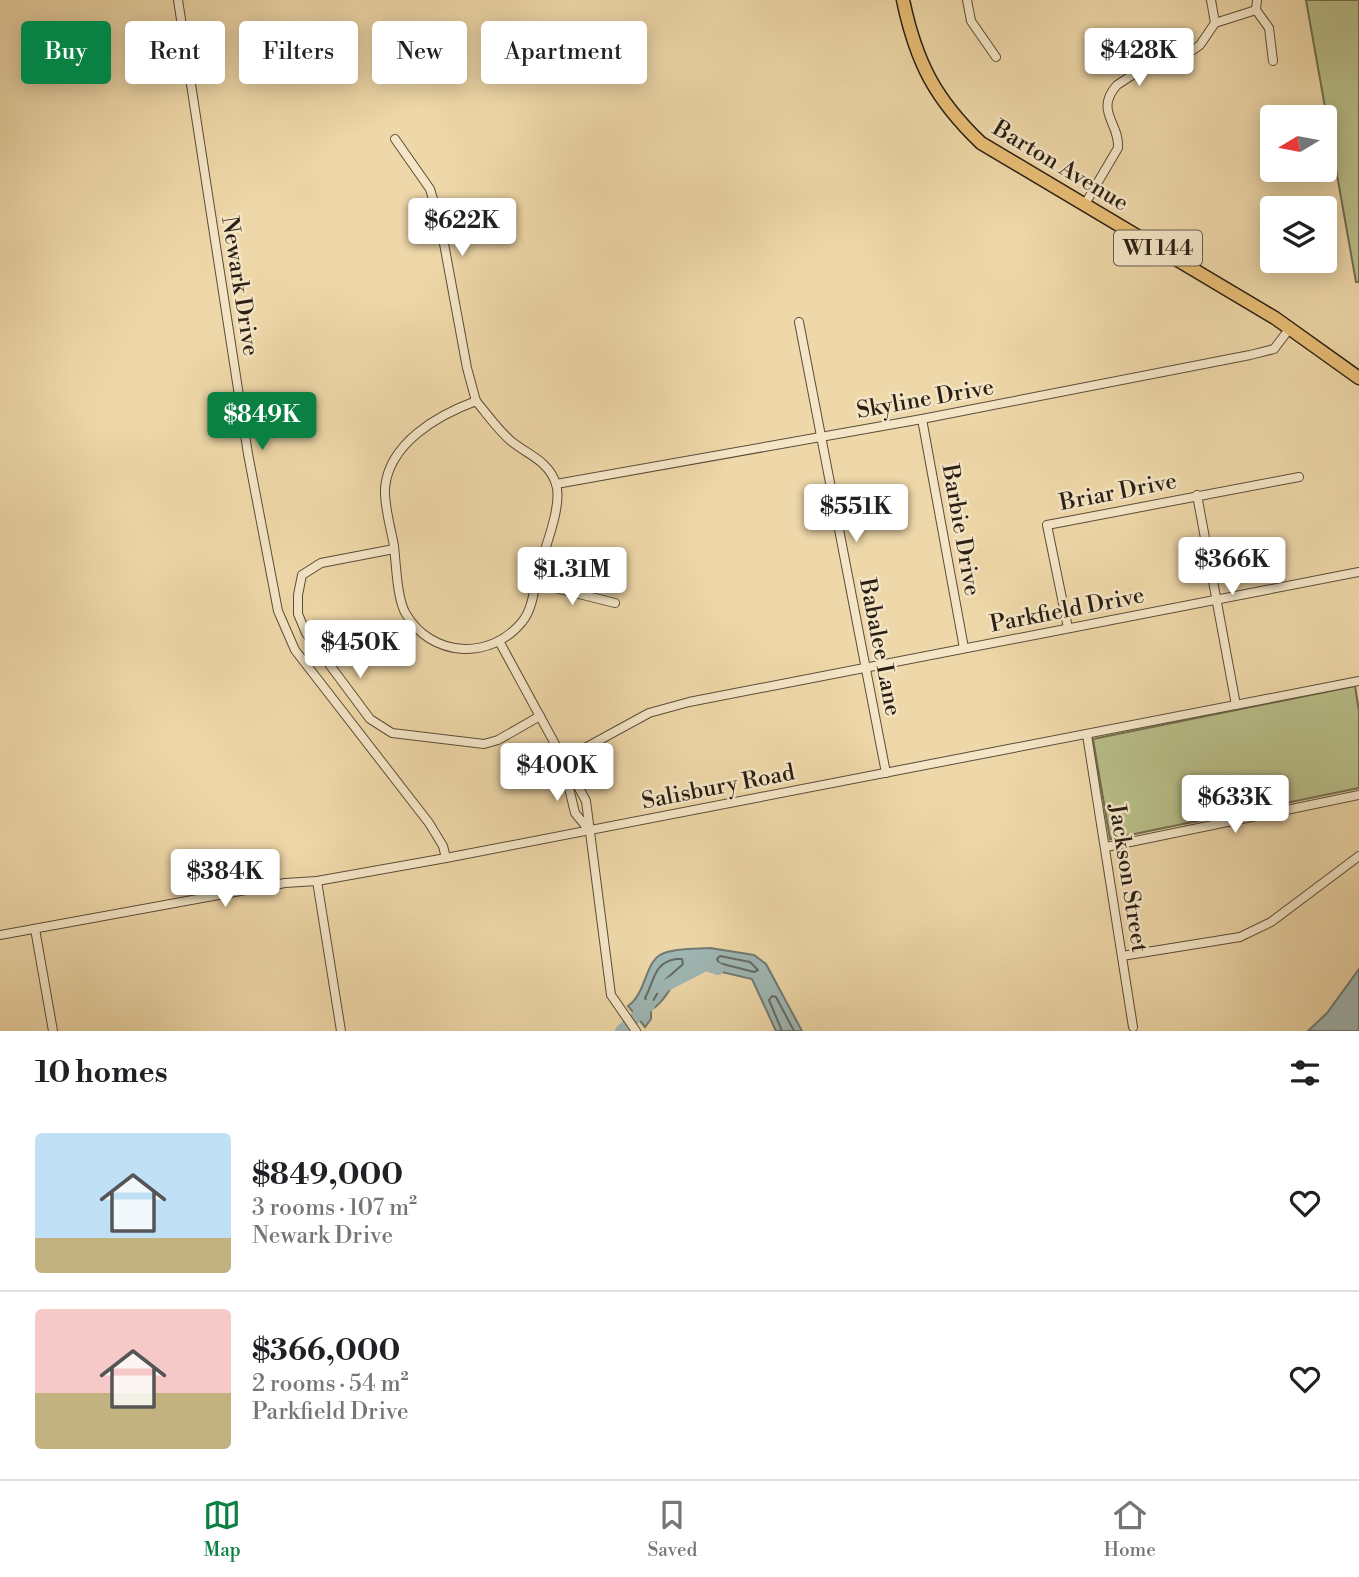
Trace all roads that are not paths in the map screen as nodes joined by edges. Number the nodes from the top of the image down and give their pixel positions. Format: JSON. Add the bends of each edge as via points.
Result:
{"nodes":[{"id":1,"x":178,"y":0,"type":"edge"},
{"id":2,"x":903,"y":0,"type":"edge"},
{"id":3,"x":967,"y":0,"type":"edge"},
{"id":4,"x":1211,"y":0,"type":"edge"},
{"id":5,"x":1256,"y":5,"type":"edge"},
{"id":6,"x":1215,"y":23,"type":"junction"},
{"id":7,"x":996,"y":57,"type":"dead end"},
{"id":8,"x":1273,"y":61,"type":"dead end"},
{"id":9,"x":395,"y":139,"type":"dead end"},
{"id":10,"x":1086,"y":204,"type":"junction"},
{"id":11,"x":799,"y":322,"type":"dead end"},
{"id":12,"x":1290,"y":328,"type":"junction"},
{"id":13,"x":1359,"y":378,"type":"edge"},
{"id":14,"x":476,"y":401,"type":"junction"},
{"id":15,"x":922,"y":419,"type":"junction"},
{"id":16,"x":821,"y":435,"type":"junction"},
{"id":17,"x":1299,"y":477,"type":"dead end"},
{"id":18,"x":556,"y":484,"type":"junction"},
{"id":19,"x":1197,"y":495,"type":"junction"},
{"id":20,"x":394,"y":549,"type":"junction"},
{"id":21,"x":1359,"y":572,"type":"edge"},
{"id":22,"x":535,"y":583,"type":"junction"},
{"id":23,"x":1218,"y":599,"type":"junction"},
{"id":24,"x":615,"y":603,"type":"dead end"},
{"id":25,"x":1068,"y":628,"type":"junction"},
{"id":26,"x":499,"y":641,"type":"junction"},
{"id":27,"x":964,"y":648,"type":"junction"},
{"id":28,"x":865,"y":667,"type":"junction"},
{"id":29,"x":1359,"y":681,"type":"edge"},
{"id":30,"x":1236,"y":705,"type":"junction"},
{"id":31,"x":540,"y":716,"type":"junction"},
{"id":32,"x":1087,"y":735,"type":"junction"},
{"id":33,"x":563,"y":760,"type":"junction"},
{"id":34,"x":886,"y":773,"type":"junction"},
{"id":35,"x":1359,"y":795,"type":"edge"},
{"id":36,"x":589,"y":830,"type":"junction"},
{"id":37,"x":1106,"y":847,"type":"junction"},
{"id":38,"x":1359,"y":856,"type":"edge"},
{"id":39,"x":446,"y":858,"type":"junction"},
{"id":40,"x":317,"y":881,"type":"junction"},
{"id":41,"x":35,"y":929,"type":"junction"},
{"id":42,"x":0,"y":936,"type":"edge"},
{"id":43,"x":1122,"y":956,"type":"junction"},
{"id":44,"x":1133,"y":1027,"type":"dead end"},
{"id":45,"x":53,"y":1031,"type":"edge"},
{"id":46,"x":341,"y":1031,"type":"edge"},
{"id":47,"x":636,"y":1031,"type":"edge"}],
"edges":[{"from":1,"to":39,"type":"street","name":"Newark Drive","via":[[248,454],[278,611],[295,650],[429,823]]},
{"from":2,"to":10,"type":"main road","name":"Barton Avenue","number":"WI 144","via":[[917,56],[933,88],[957,119],[981,143]]},
{"from":3,"to":7,"type":"street","via":[[971,21]]},
{"from":4,"to":6,"type":"street"},
{"from":5,"to":6,"type":"street"},
{"from":5,"to":8,"type":"street","via":[[1269,28]]},
{"from":6,"to":10,"type":"street","via":[[1200,45],[1165,54],[1111,92],[1106,106],[1118,148]]},
{"from":9,"to":14,"type":"street","via":[[430,189]]},
{"from":10,"to":12,"type":"main road","name":"Barton Avenue","number":"WI 144"},
{"from":11,"to":16,"type":"street","name":"Babalee Lane"},
{"from":12,"to":13,"type":"main road","name":"Barton Avenue","number":"WI 144"},
{"from":12,"to":15,"type":"street","name":"Skyline Drive","via":[[1274,349],[1250,355]]},
{"from":14,"to":18,"type":"street","via":[[511,441],[541,460]]},
{"from":14,"to":20,"type":"street","via":[[413,435],[395,457],[386,485]]},
{"from":15,"to":16,"type":"street","name":"Skyline Drive"},
{"from":15,"to":27,"type":"street","name":"Barbie Drive"},
{"from":16,"to":18,"type":"street","name":"Skyline Drive"},
{"from":16,"to":28,"type":"street","name":"Babalee Lane"},
{"from":17,"to":19,"type":"street","name":"Briar Drive"},
{"from":18,"to":22,"type":"street","via":[[557,503]]},
{"from":19,"to":23,"type":"street"},
{"from":19,"to":25,"type":"street","name":"Briar Drive","via":[[1047,525]]},
{"from":20,"to":26,"type":"street","via":[[404,611],[420,633],[456,650],[478,649]]},
{"from":20,"to":31,"type":"street","via":[[321,564],[302,575],[298,595],[298,614],[306,633],[370,719],[392,733],[484,744]]},
{"from":21,"to":23,"type":"street","name":"Parkfield Drive"},
{"from":22,"to":24,"type":"street"},
{"from":22,"to":26,"type":"street","via":[[522,622]]},
{"from":23,"to":25,"type":"street","name":"Parkfield Drive"},
{"from":23,"to":30,"type":"street"},
{"from":25,"to":27,"type":"street","name":"Parkfield Drive"},
{"from":26,"to":31,"type":"street"},
{"from":27,"to":28,"type":"street","name":"Parkfield Drive"},
{"from":28,"to":33,"type":"street","name":"Parkfield Drive","via":[[649,713]]},
{"from":28,"to":34,"type":"street","name":"Babalee Lane"},
{"from":29,"to":30,"type":"street","name":"Salisbury Road"},
{"from":30,"to":32,"type":"street","name":"Salisbury Road"},
{"from":31,"to":33,"type":"street"},
{"from":32,"to":34,"type":"street","name":"Salisbury Road"},
{"from":32,"to":37,"type":"street","name":"Jackson Street"},
{"from":33,"to":36,"type":"street","via":[[586,801]]},
{"from":33,"to":36,"type":"street","via":[[575,813]]},
{"from":34,"to":36,"type":"street","name":"Salisbury Road"},
{"from":35,"to":37,"type":"street"},
{"from":36,"to":39,"type":"street","name":"Salisbury Road"},
{"from":36,"to":47,"type":"street","via":[[611,995]]},
{"from":37,"to":43,"type":"street","name":"Jackson Street"},
{"from":38,"to":43,"type":"street","via":[[1271,922],[1240,937]]},
{"from":39,"to":40,"type":"street","name":"Salisbury Road"},
{"from":40,"to":41,"type":"street","name":"Salisbury Road"},
{"from":40,"to":46,"type":"street"},
{"from":41,"to":42,"type":"street","name":"Salisbury Road"},
{"from":41,"to":45,"type":"street"},
{"from":43,"to":44,"type":"street","name":"Jackson Street"}]}
